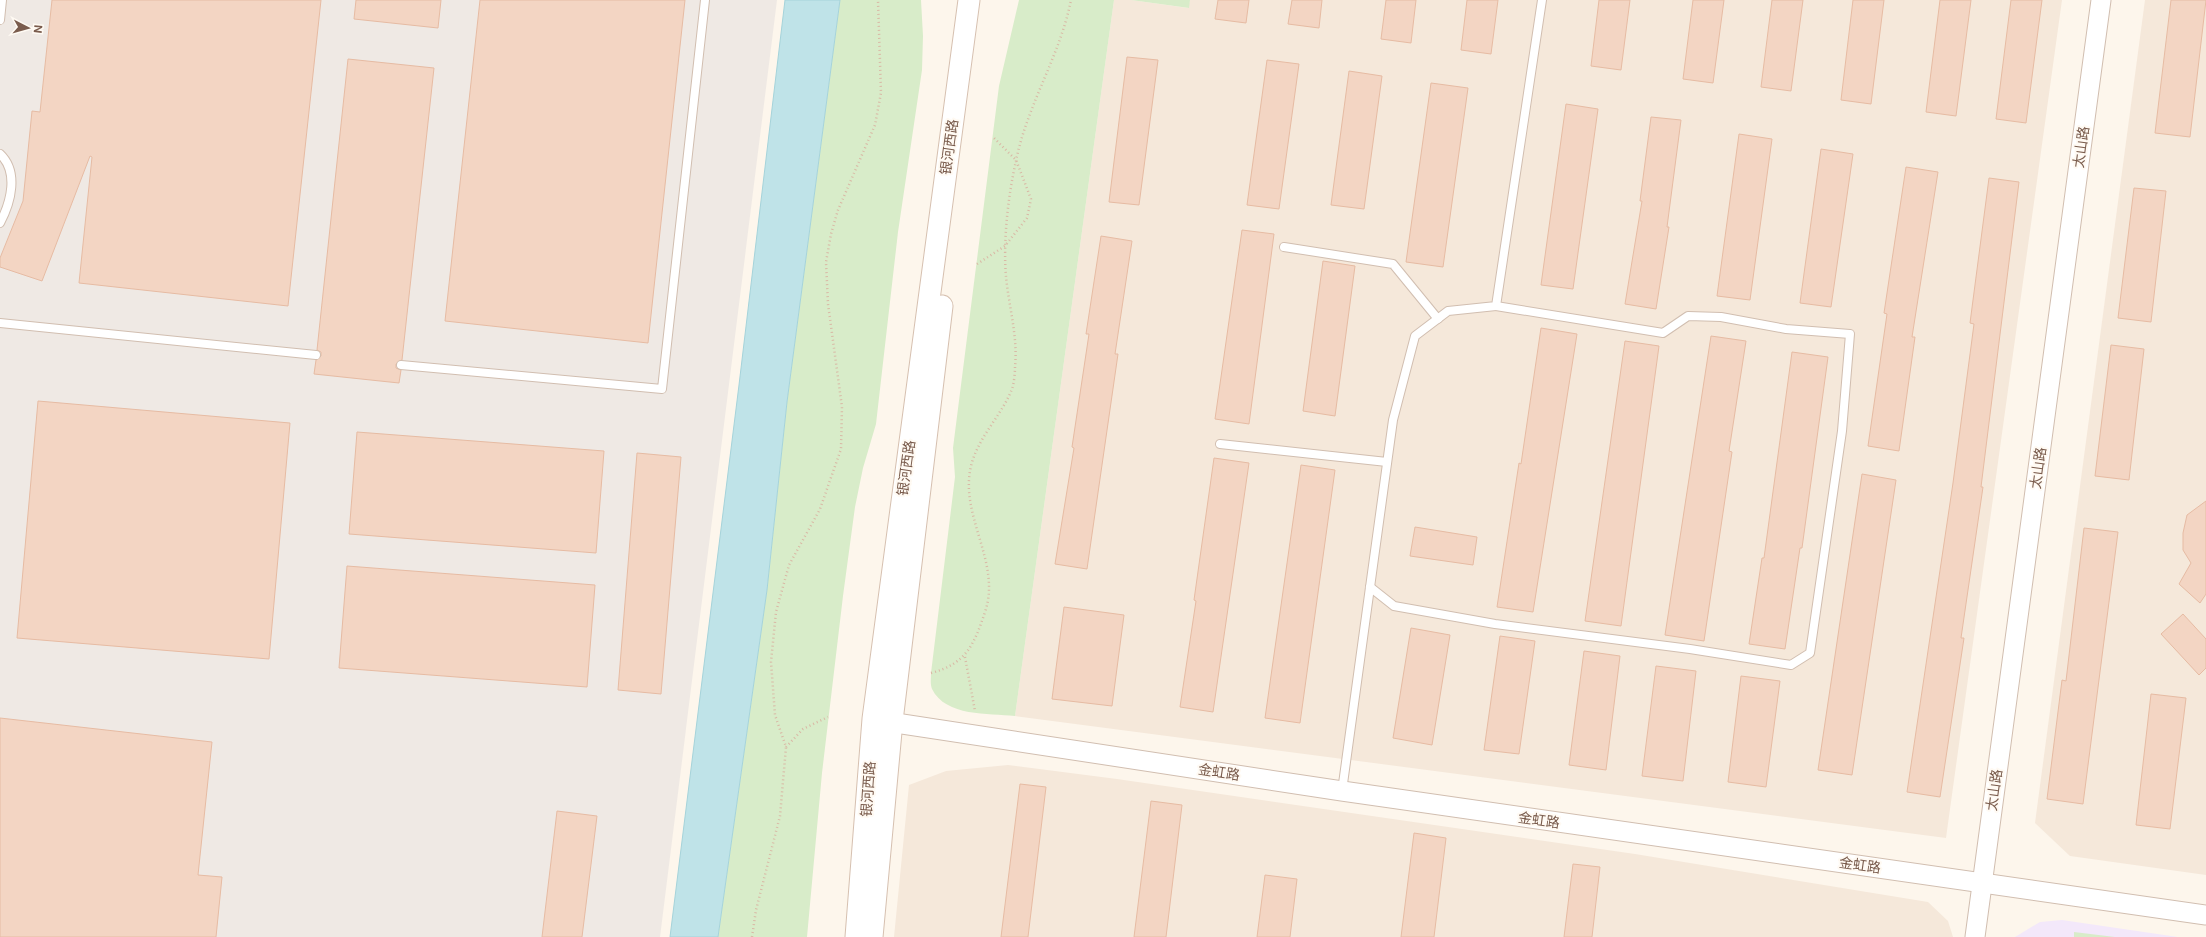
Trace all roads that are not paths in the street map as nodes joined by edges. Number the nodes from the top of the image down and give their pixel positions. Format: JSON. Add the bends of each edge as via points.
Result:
{"nodes":[{"id":1,"x":2,"y":0,"type":"edge"},
{"id":2,"x":705,"y":0,"type":"edge"},
{"id":3,"x":969,"y":0,"type":"edge"},
{"id":4,"x":983,"y":0,"type":"edge"},
{"id":5,"x":1542,"y":0,"type":"edge"},
{"id":6,"x":2101,"y":0,"type":"edge"},
{"id":7,"x":0,"y":20,"type":"edge"},
{"id":8,"x":0,"y":154,"type":"edge"},
{"id":9,"x":0,"y":223,"type":"edge"},
{"id":10,"x":1284,"y":247,"type":"dead end"},
{"id":11,"x":1496,"y":306,"type":"junction"},
{"id":12,"x":1438,"y":319,"type":"junction"},
{"id":13,"x":0,"y":323,"type":"edge"},
{"id":14,"x":316,"y":355,"type":"dead end"},
{"id":15,"x":401,"y":365,"type":"dead end"},
{"id":16,"x":1220,"y":444,"type":"dead end"},
{"id":17,"x":1387,"y":462,"type":"junction"},
{"id":18,"x":1370,"y":587,"type":"junction"},
{"id":19,"x":883,"y":720,"type":"junction"},
{"id":20,"x":1342,"y":791,"type":"junction"},
{"id":21,"x":1982,"y":883,"type":"junction"},
{"id":22,"x":2206,"y":915,"type":"edge"},
{"id":23,"x":856,"y":937,"type":"edge"},
{"id":24,"x":872,"y":937,"type":"edge"},
{"id":25,"x":1975,"y":937,"type":"edge"}],
"edges":[{"from":1,"to":7,"type":"lane"},
{"from":2,"to":15,"type":"lane","via":[[662,389]]},
{"from":3,"to":19,"type":"main road","name":"银河西路"},
{"from":4,"to":19,"type":"main road","name":"银河西路"},
{"from":5,"to":11,"type":"lane"},
{"from":6,"to":21,"type":"street","name":"太山路"},
{"from":8,"to":9,"type":"lane","via":[[8,162],[11,181],[10,201]]},
{"from":10,"to":12,"type":"lane","via":[[1393,264]]},
{"from":11,"to":12,"type":"lane","via":[[1448,311]]},
{"from":11,"to":18,"type":"lane","via":[[1663,333],[1688,316],[1720,317],[1786,328],[1850,334],[1842,431],[1810,653],[1791,665],[1495,624],[1394,606]]},
{"from":12,"to":17,"type":"lane","via":[[1415,336],[1393,420]]},
{"from":13,"to":14,"type":"lane"},
{"from":16,"to":17,"type":"lane"},
{"from":17,"to":18,"type":"lane"},
{"from":18,"to":20,"type":"lane"},
{"from":19,"to":20,"type":"street","name":"金虹路"},
{"from":19,"to":23,"type":"main road","name":"银河西路"},
{"from":19,"to":24,"type":"main road","name":"银河西路"},
{"from":20,"to":21,"type":"street","name":"金虹路"},
{"from":21,"to":22,"type":"street","name":"金虹路"},
{"from":21,"to":25,"type":"street","name":"太山路"}]}
